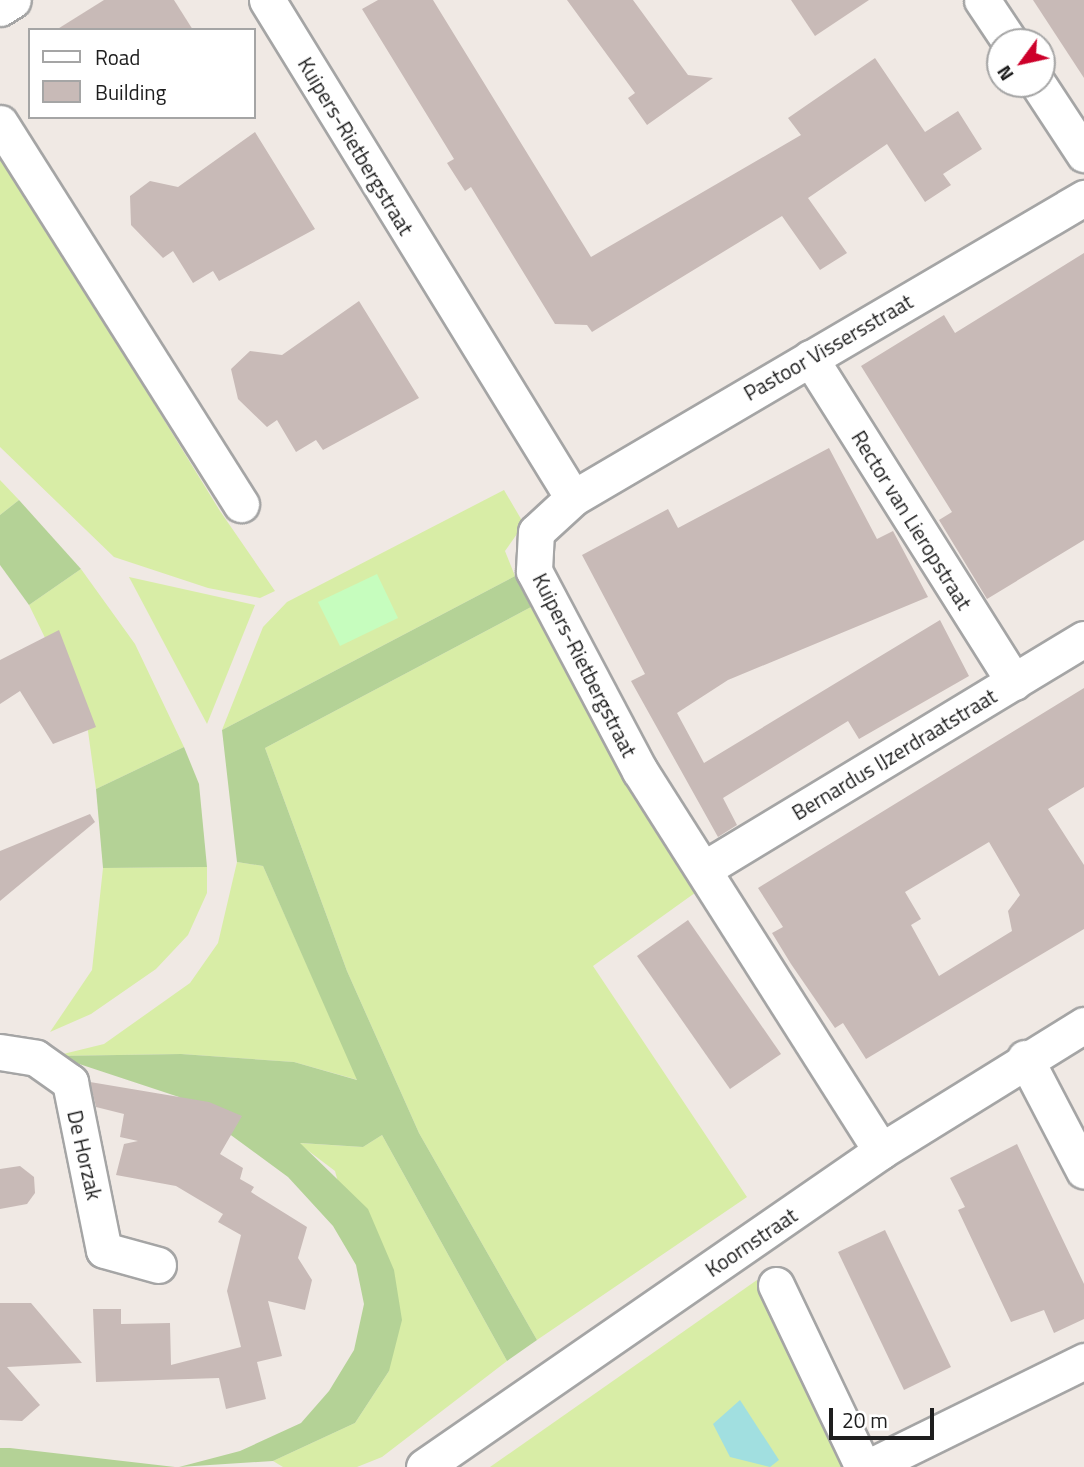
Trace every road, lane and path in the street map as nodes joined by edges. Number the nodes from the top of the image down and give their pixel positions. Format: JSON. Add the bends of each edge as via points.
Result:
{"nodes":[{"id":1,"x":13,"y":0,"type":"edge"},
{"id":2,"x":267,"y":0,"type":"edge"},
{"id":3,"x":982,"y":0,"type":"edge"},
{"id":4,"x":0,"y":8,"type":"edge"},
{"id":5,"x":1001,"y":28,"type":"edge"},
{"id":6,"x":1047,"y":98,"type":"edge"},
{"id":7,"x":0,"y":123,"type":"edge"},
{"id":8,"x":1084,"y":153,"type":"edge"},
{"id":9,"x":1084,"y":198,"type":"edge"},
{"id":10,"x":810,"y":358,"type":"junction"},
{"id":11,"x":573,"y":498,"type":"junction"},
{"id":12,"x":241,"y":504,"type":"dead end"},
{"id":13,"x":1084,"y":639,"type":"edge"},
{"id":14,"x":1014,"y":682,"type":"junction"},
{"id":15,"x":704,"y":869,"type":"junction"},
{"id":16,"x":1084,"y":1025,"type":"edge"},
{"id":17,"x":0,"y":1052,"type":"edge"},
{"id":18,"x":1025,"y":1058,"type":"junction"},
{"id":19,"x":881,"y":1151,"type":"junction"},
{"id":20,"x":1084,"y":1171,"type":"edge"},
{"id":21,"x":158,"y":1265,"type":"dead end"},
{"id":22,"x":776,"y":1285,"type":"dead end"},
{"id":23,"x":1084,"y":1361,"type":"edge"},
{"id":24,"x":424,"y":1467,"type":"edge"},
{"id":25,"x":863,"y":1467,"type":"edge"},
{"id":26,"x":869,"y":1467,"type":"edge"}],
"edges":[{"from":1,"to":4,"type":"street"},
{"from":2,"to":11,"type":"street","name":"Kuipers-Rietbergstraat"},
{"from":3,"to":5,"type":"street"},
{"from":6,"to":8,"type":"street"},
{"from":7,"to":12,"type":"street"},
{"from":9,"to":10,"type":"street","name":"Pastoor Vissersstraat"},
{"from":10,"to":11,"type":"street","name":"Pastoor Vissersstraat"},
{"from":10,"to":14,"type":"street","name":"Rector van Lieropstraat"},
{"from":11,"to":15,"type":"street","name":"Kuipers-Rietbergstraat","via":[[536,532],[534,571],[640,771]]},
{"from":13,"to":14,"type":"street","name":"Bernardus IJzerdraatstraat"},
{"from":14,"to":15,"type":"street","name":"Bernardus IJzerdraatstraat"},
{"from":15,"to":19,"type":"street","name":"Kuipers-Rietbergstraat"},
{"from":16,"to":18,"type":"street","name":"Koornstraat"},
{"from":17,"to":21,"type":"street","name":"De Horzak","via":[[36,1058],[70,1082],[104,1250]]},
{"from":18,"to":19,"type":"street","name":"Koornstraat"},
{"from":18,"to":20,"type":"street"},
{"from":19,"to":24,"type":"street","name":"Koornstraat"},
{"from":22,"to":25,"type":"street"},
{"from":23,"to":26,"type":"street"}]}
